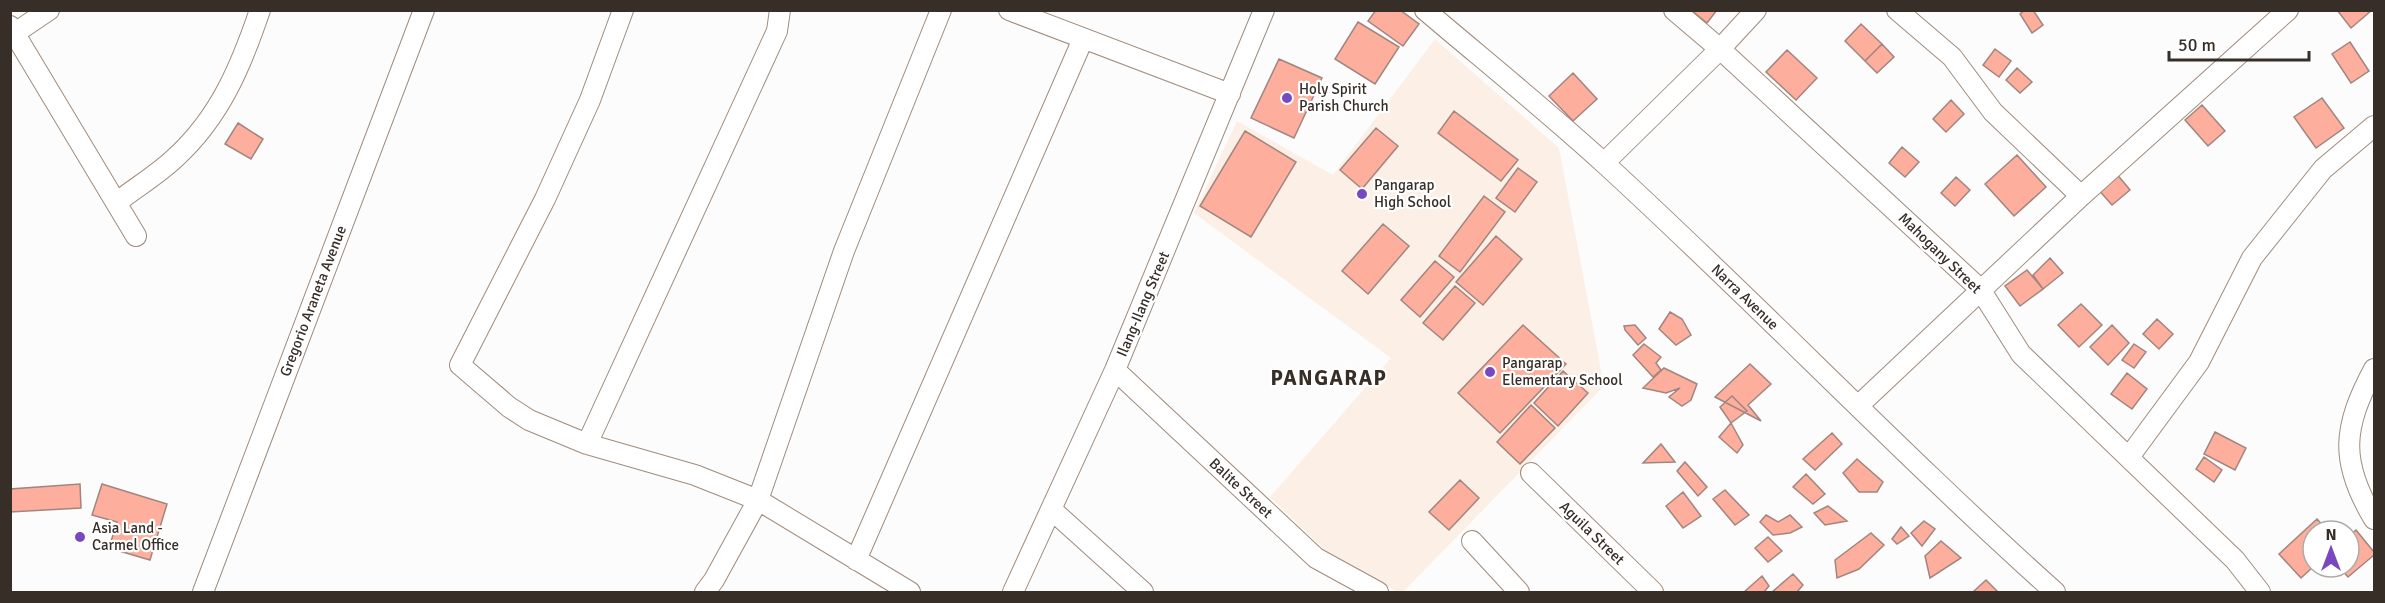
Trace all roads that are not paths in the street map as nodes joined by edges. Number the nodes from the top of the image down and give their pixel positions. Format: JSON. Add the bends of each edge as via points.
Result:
{"nodes":[{"id":1,"x":48,"y":10,"type":"edge"},
{"id":2,"x":260,"y":10,"type":"edge"},
{"id":3,"x":424,"y":10,"type":"edge"},
{"id":4,"x":623,"y":10,"type":"edge"},
{"id":5,"x":780,"y":10,"type":"edge"},
{"id":6,"x":941,"y":10,"type":"edge"},
{"id":7,"x":1009,"y":10,"type":"edge"},
{"id":8,"x":1264,"y":10,"type":"edge"},
{"id":9,"x":1425,"y":10,"type":"edge"},
{"id":10,"x":1674,"y":10,"type":"edge"},
{"id":11,"x":1756,"y":10,"type":"edge"},
{"id":12,"x":1897,"y":10,"type":"edge"},
{"id":13,"x":2288,"y":10,"type":"edge"},
{"id":14,"x":13,"y":29,"type":"edge"},
{"id":15,"x":1083,"y":39,"type":"junction"},
{"id":16,"x":1720,"y":49,"type":"junction"},
{"id":17,"x":1230,"y":94,"type":"junction"},
{"id":18,"x":2374,"y":126,"type":"edge"},
{"id":19,"x":1604,"y":163,"type":"junction"},
{"id":20,"x":2081,"y":196,"type":"junction"},
{"id":21,"x":116,"y":203,"type":"junction"},
{"id":22,"x":136,"y":236,"type":"dead end"},
{"id":23,"x":1980,"y":289,"type":"junction"},
{"id":24,"x":2374,"y":369,"type":"edge"},
{"id":25,"x":1115,"y":370,"type":"junction"},
{"id":26,"x":1859,"y":405,"type":"junction"},
{"id":27,"x":587,"y":444,"type":"junction"},
{"id":28,"x":2129,"y":457,"type":"junction"},
{"id":29,"x":1531,"y":473,"type":"dead end"},
{"id":30,"x":758,"y":500,"type":"junction"},
{"id":31,"x":1052,"y":510,"type":"junction"},
{"id":32,"x":2374,"y":519,"type":"edge"},
{"id":33,"x":1472,"y":541,"type":"dead end"},
{"id":34,"x":856,"y":560,"type":"junction"},
{"id":35,"x":202,"y":592,"type":"edge"},
{"id":36,"x":705,"y":592,"type":"edge"},
{"id":37,"x":910,"y":592,"type":"edge"},
{"id":38,"x":1013,"y":592,"type":"edge"},
{"id":39,"x":1143,"y":592,"type":"edge"},
{"id":40,"x":1378,"y":592,"type":"edge"},
{"id":41,"x":1519,"y":592,"type":"edge"},
{"id":42,"x":1653,"y":592,"type":"edge"},
{"id":43,"x":2055,"y":592,"type":"edge"},
{"id":44,"x":2260,"y":592,"type":"edge"}],
"edges":[{"from":1,"to":14,"type":"street"},
{"from":2,"to":21,"type":"street","via":[[242,62],[223,100],[201,131],[174,159]]},
{"from":3,"to":35,"type":"street","name":"Gregorio Araneta Avenue"},
{"from":4,"to":27,"type":"street","via":[[590,100],[545,199],[460,365],[529,420]]},
{"from":5,"to":27,"type":"street","via":[[777,31]]},
{"from":6,"to":30,"type":"street","via":[[844,251]]},
{"from":7,"to":15,"type":"street"},
{"from":8,"to":17,"type":"street","name":"Ilang-Ilang Street"},
{"from":9,"to":19,"type":"street","name":"Narra Avenue"},
{"from":10,"to":16,"type":"street","name":"Mahogany Street"},
{"from":11,"to":16,"type":"street"},
{"from":12,"to":20,"type":"street","via":[[1952,57],[1993,112]]},
{"from":13,"to":20,"type":"street"},
{"from":14,"to":21,"type":"street"},
{"from":15,"to":17,"type":"street"},
{"from":15,"to":34,"type":"street"},
{"from":16,"to":19,"type":"street"},
{"from":16,"to":23,"type":"street","name":"Mahogany Street"},
{"from":17,"to":25,"type":"street","name":"Ilang-Ilang Street"},
{"from":18,"to":28,"type":"street","via":[[2323,169],[2252,258],[2199,362]]},
{"from":19,"to":26,"type":"street","name":"Narra Avenue"},
{"from":20,"to":23,"type":"street"},
{"from":21,"to":22,"type":"street"},
{"from":23,"to":26,"type":"street"},
{"from":23,"to":28,"type":"street","name":"Mahogany Street","via":[[2021,354]]},
{"from":24,"to":32,"type":"street","via":[[2350,425],[2348,453],[2354,477]]},
{"from":25,"to":31,"type":"street","name":"Ilang-Ilang Street"},
{"from":25,"to":40,"type":"street","name":"Balite Street","via":[[1316,558]]},
{"from":26,"to":43,"type":"street","name":"Narra Avenue","via":[[1964,511]]},
{"from":27,"to":30,"type":"street","via":[[695,476]]},
{"from":28,"to":44,"type":"street","name":"Mahogany Street","via":[[2235,560]]},
{"from":29,"to":42,"type":"street","name":"Aguila Street"},
{"from":30,"to":34,"type":"street"},
{"from":30,"to":36,"type":"street"},
{"from":31,"to":38,"type":"street","name":"Ilang-Ilang Street"},
{"from":31,"to":39,"type":"street"},
{"from":33,"to":41,"type":"street"},
{"from":34,"to":37,"type":"street"}]}
